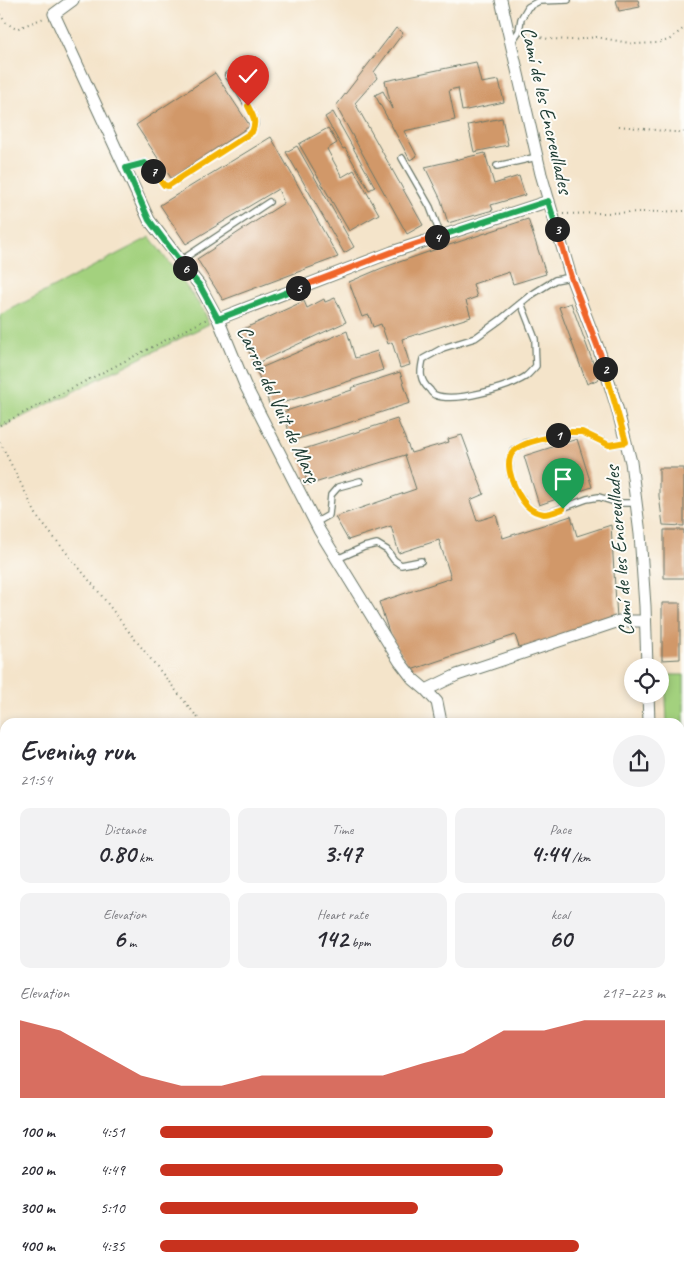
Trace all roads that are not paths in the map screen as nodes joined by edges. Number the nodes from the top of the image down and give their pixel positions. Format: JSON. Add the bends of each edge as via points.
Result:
{"nodes":[{"id":1,"x":73,"y":0,"type":"edge"},
{"id":2,"x":501,"y":0,"type":"edge"},
{"id":3,"x":568,"y":0,"type":"edge"},
{"id":4,"x":511,"y":43,"type":"junction"},
{"id":5,"x":228,"y":75,"type":"dead end"},
{"id":6,"x":537,"y":157,"type":"junction"},
{"id":7,"x":402,"y":158,"type":"dead end"},
{"id":8,"x":497,"y":166,"type":"dead end"},
{"id":9,"x":126,"y":168,"type":"junction"},
{"id":10,"x":548,"y":201,"type":"junction"},
{"id":11,"x":270,"y":202,"type":"dead end"},
{"id":12,"x":441,"y":236,"type":"junction"},
{"id":13,"x":180,"y":261,"type":"junction"},
{"id":14,"x":571,"y":277,"type":"junction"},
{"id":15,"x":521,"y":303,"type":"junction"},
{"id":16,"x":217,"y":317,"type":"junction"},
{"id":17,"x":626,"y":442,"type":"junction"},
{"id":18,"x":360,"y":482,"type":"dead end"},
{"id":19,"x":636,"y":503,"type":"junction"},
{"id":20,"x":315,"y":523,"type":"junction"},
{"id":21,"x":336,"y":559,"type":"junction"},
{"id":22,"x":421,"y":561,"type":"dead end"},
{"id":23,"x":645,"y":621,"type":"junction"},
{"id":24,"x":646,"y":658,"type":"edge"},
{"id":25,"x":426,"y":690,"type":"junction"},
{"id":26,"x":648,"y":703,"type":"edge"},
{"id":27,"x":440,"y":718,"type":"edge"},
{"id":28,"x":649,"y":718,"type":"edge"}],
"edges":[{"from":1,"to":9,"type":"street","name":"Carrer del Vuit de Març","via":[[54,14]]},
{"from":2,"to":4,"type":"street","name":"Camí de les Encreullades"},
{"from":3,"to":4,"type":"lane","via":[[539,1],[528,7]]},
{"from":4,"to":6,"type":"street","name":"Camí de les Encreullades"},
{"from":5,"to":9,"type":"lane","via":[[253,116],[255,125],[252,132],[168,186],[145,163]]},
{"from":6,"to":8,"type":"lane"},
{"from":6,"to":10,"type":"street","name":"Camí de les Encreullades"},
{"from":7,"to":12,"type":"lane","via":[[430,207]]},
{"from":9,"to":13,"type":"street","name":"Carrer del Vuit de Març","via":[[149,220]]},
{"from":10,"to":12,"type":"street"},
{"from":10,"to":14,"type":"street","name":"Camí de les Encreullades"},
{"from":11,"to":13,"type":"lane"},
{"from":12,"to":16,"type":"street"},
{"from":13,"to":16,"type":"street","name":"Carrer del Vuit de Març","via":[[200,286]]},
{"from":14,"to":15,"type":"lane","via":[[555,280]]},
{"from":14,"to":17,"type":"street","name":"Camí de les Encreullades","via":[[600,353]]},
{"from":15,"to":15,"type":"lane","via":[[535,339],[536,366],[527,376],[506,386],[452,398],[434,395],[424,385],[420,372],[423,359],[443,348],[475,338]]},
{"from":16,"to":20,"type":"street","name":"Carrer del Vuit de Març","via":[[245,385]]},
{"from":17,"to":19,"type":"street","name":"Camí de les Encreullades"},
{"from":17,"to":19,"type":"lane","via":[[609,445],[582,432],[567,432],[526,443],[513,451],[509,460],[510,474],[516,491],[528,508],[546,514],[598,497],[618,503]]},
{"from":18,"to":20,"type":"lane","via":[[338,487],[330,494],[329,515]]},
{"from":19,"to":23,"type":"street","name":"Camí de les Encreullades"},
{"from":20,"to":21,"type":"street","name":"Carrer del Vuit de Març"},
{"from":21,"to":22,"type":"lane","via":[[377,544],[401,565]]},
{"from":21,"to":25,"type":"street","name":"Carrer del Vuit de Març","via":[[400,662]]},
{"from":23,"to":24,"type":"street","name":"Camí de les Encreullades"},
{"from":23,"to":25,"type":"street","via":[[619,621],[457,675]]},
{"from":25,"to":27,"type":"street","name":"Carrer del Vuit de Març","via":[[437,702]]},
{"from":26,"to":28,"type":"street"}]}
